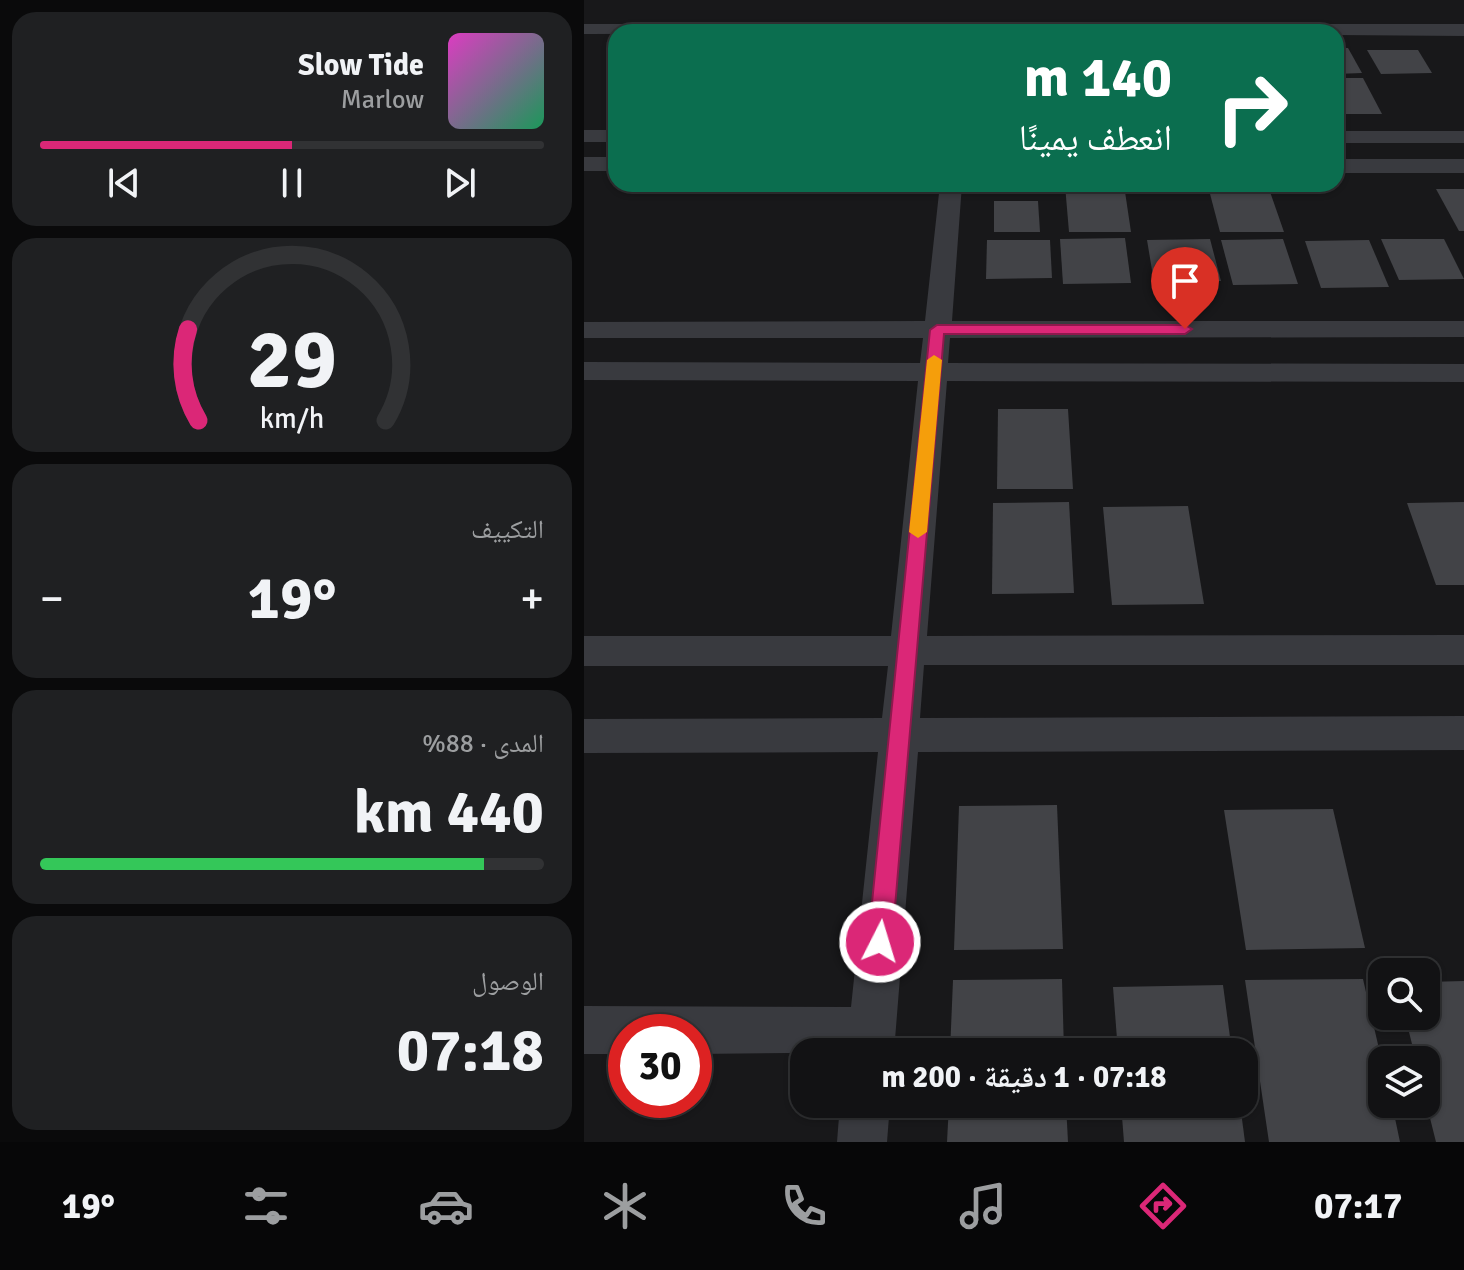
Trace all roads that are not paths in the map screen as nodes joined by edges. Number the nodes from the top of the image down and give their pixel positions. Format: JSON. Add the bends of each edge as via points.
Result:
{"nodes":[{"id":1,"x":967,"y":9,"type":"dead end"},
{"id":2,"x":1440,"y":10,"type":"dead end"},
{"id":3,"x":966,"y":24,"type":"edge"},
{"id":4,"x":584,"y":29,"type":"edge"},
{"id":5,"x":608,"y":29,"type":"edge"},
{"id":6,"x":1344,"y":30,"type":"edge"},
{"id":7,"x":1458,"y":30,"type":"edge"},
{"id":8,"x":584,"y":136,"type":"edge"},
{"id":9,"x":608,"y":136,"type":"edge"},
{"id":10,"x":1344,"y":137,"type":"edge"},
{"id":11,"x":1464,"y":137,"type":"edge"},
{"id":12,"x":584,"y":164,"type":"edge"},
{"id":13,"x":608,"y":164,"type":"edge"},
{"id":14,"x":1344,"y":166,"type":"edge"},
{"id":15,"x":1464,"y":166,"type":"edge"},
{"id":16,"x":950,"y":192,"type":"edge"},
{"id":17,"x":1464,"y":329,"type":"edge"},
{"id":18,"x":584,"y":330,"type":"edge"},
{"id":19,"x":937,"y":330,"type":"junction"},
{"id":20,"x":584,"y":371,"type":"edge"},
{"id":21,"x":933,"y":371,"type":"junction"},
{"id":22,"x":1464,"y":373,"type":"edge"},
{"id":23,"x":1464,"y":650,"type":"edge"},
{"id":24,"x":584,"y":651,"type":"edge"},
{"id":25,"x":907,"y":651,"type":"junction"},
{"id":26,"x":1464,"y":733,"type":"edge"},
{"id":27,"x":584,"y":736,"type":"edge"},
{"id":28,"x":900,"y":736,"type":"junction"},
{"id":29,"x":584,"y":1030,"type":"edge"},
{"id":30,"x":793,"y":1038,"type":"edge"},
{"id":31,"x":871,"y":1038,"type":"edge"},
{"id":32,"x":864,"y":1118,"type":"edge"},
{"id":33,"x":862,"y":1142,"type":"edge"}],
"edges":[{"from":1,"to":3,"type":"street"},
{"from":2,"to":7,"type":"street"},
{"from":4,"to":5,"type":"street"},
{"from":6,"to":7,"type":"street"},
{"from":8,"to":9,"type":"street"},
{"from":10,"to":11,"type":"street"},
{"from":12,"to":13,"type":"street"},
{"from":14,"to":15,"type":"street"},
{"from":16,"to":19,"type":"street"},
{"from":17,"to":19,"type":"street"},
{"from":18,"to":19,"type":"street"},
{"from":19,"to":21,"type":"street"},
{"from":20,"to":21,"type":"street"},
{"from":21,"to":22,"type":"street"},
{"from":21,"to":25,"type":"street"},
{"from":23,"to":25,"type":"street"},
{"from":24,"to":25,"type":"street"},
{"from":25,"to":28,"type":"street"},
{"from":26,"to":28,"type":"street"},
{"from":27,"to":28,"type":"street"},
{"from":28,"to":31,"type":"street"},
{"from":29,"to":30,"type":"street"},
{"from":32,"to":33,"type":"street"}]}
